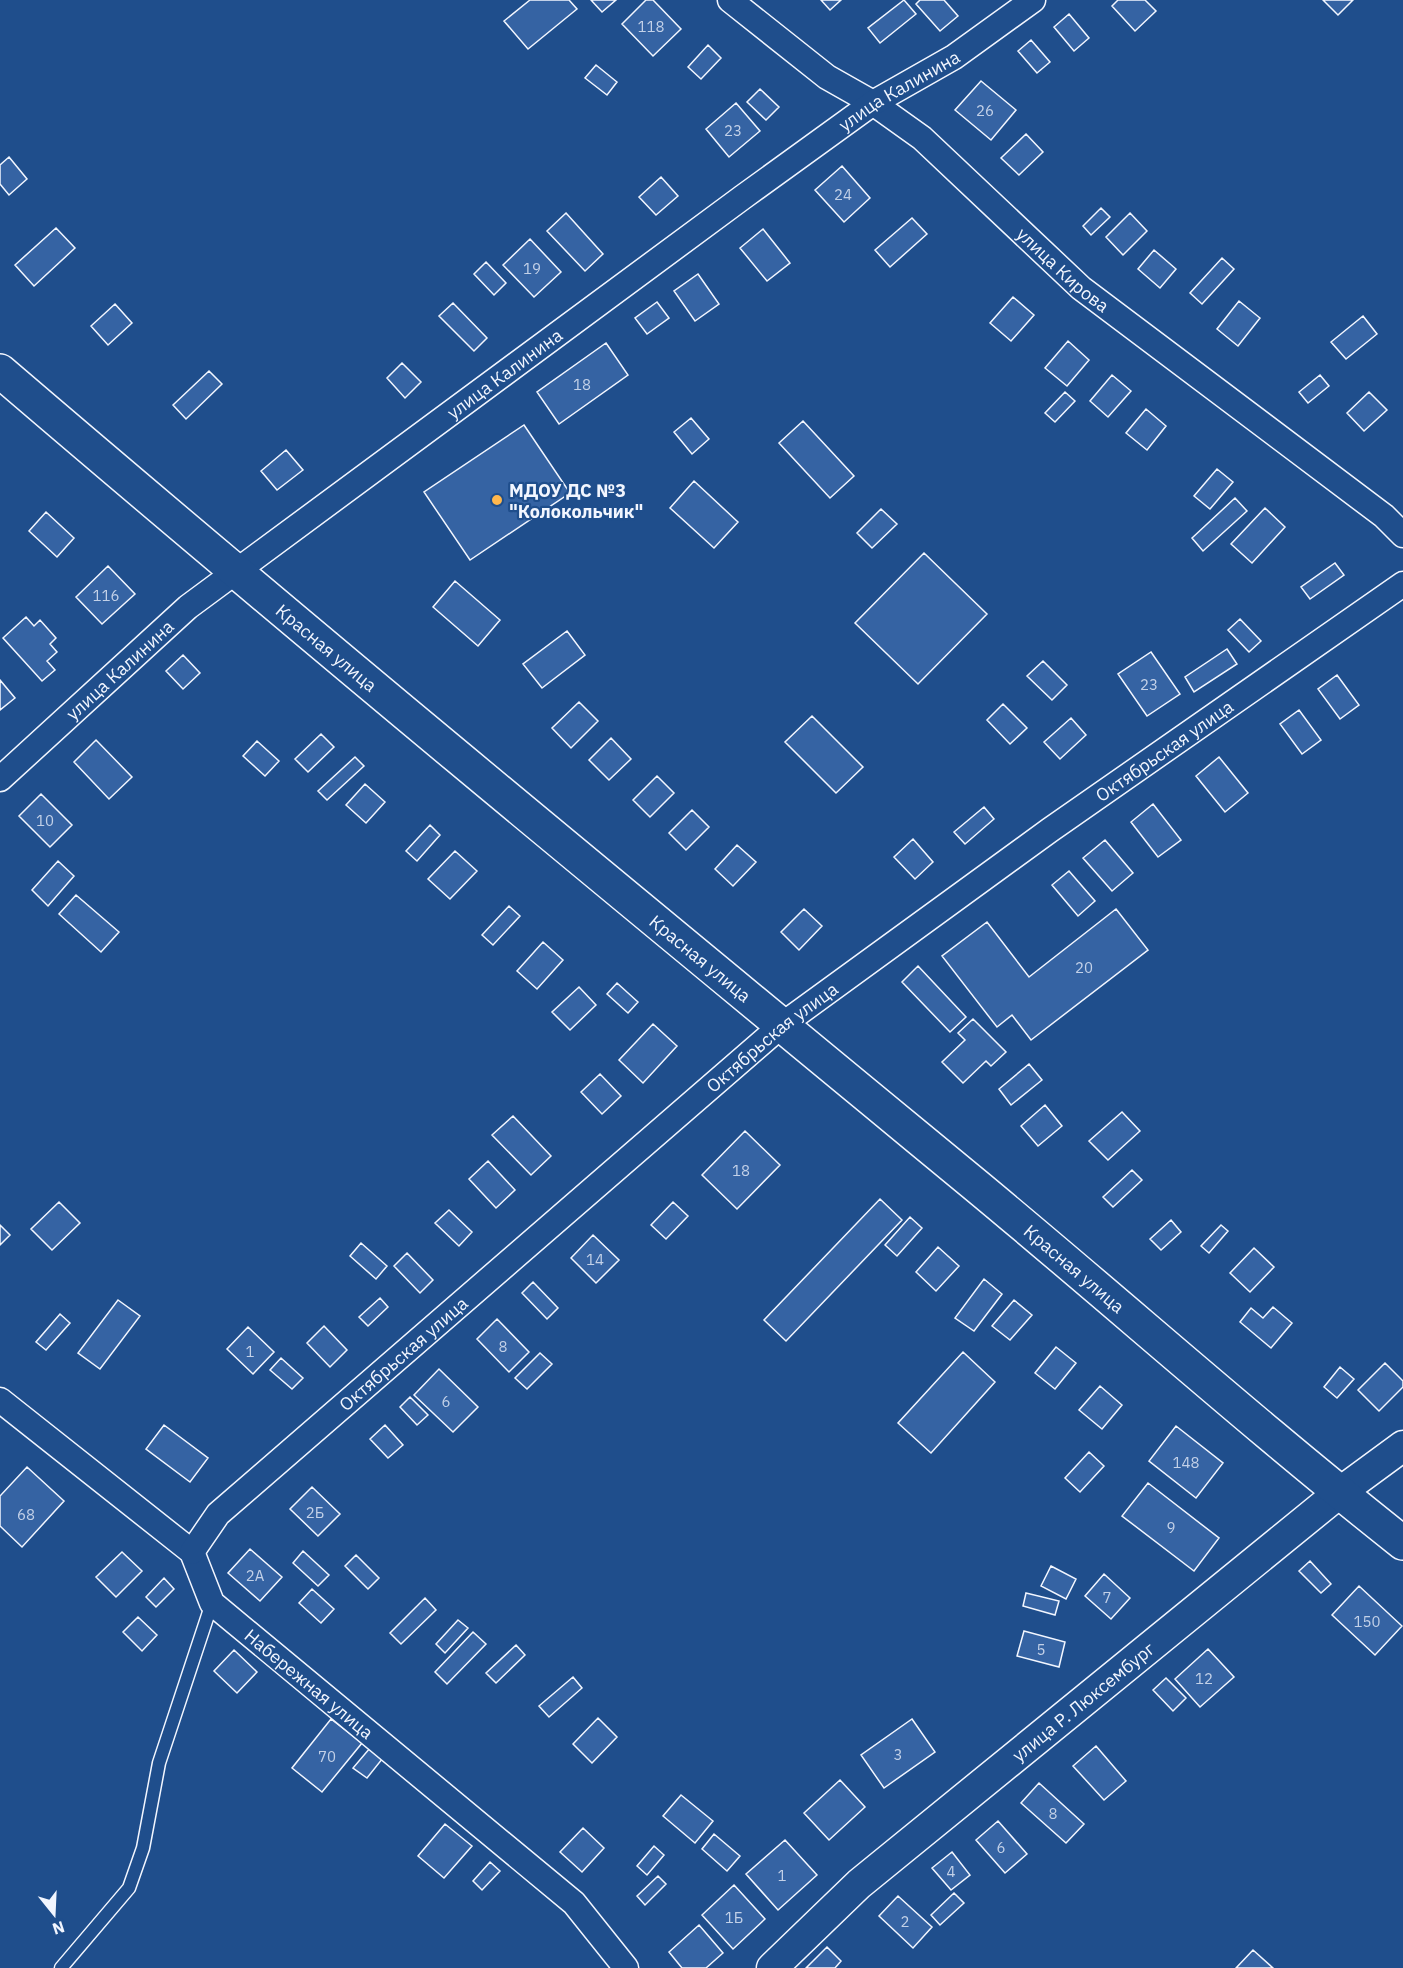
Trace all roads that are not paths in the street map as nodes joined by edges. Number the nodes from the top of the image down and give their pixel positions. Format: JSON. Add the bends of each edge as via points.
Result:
{"nodes":[{"id":1,"x":730,"y":0,"type":"edge"},
{"id":2,"x":1033,"y":0,"type":"edge"},
{"id":3,"x":873,"y":103,"type":"junction"},
{"id":4,"x":0,"y":372,"type":"edge"},
{"id":5,"x":1403,"y":535,"type":"edge"},
{"id":6,"x":236,"y":572,"type":"junction"},
{"id":7,"x":1403,"y":584,"type":"edge"},
{"id":8,"x":0,"y":778,"type":"edge"},
{"id":9,"x":782,"y":1025,"type":"junction"},
{"id":10,"x":0,"y":1400,"type":"edge"},
{"id":11,"x":1403,"y":1446,"type":"edge"},
{"id":12,"x":1339,"y":1493,"type":"junction"},
{"id":13,"x":1403,"y":1543,"type":"edge"},
{"id":14,"x":192,"y":1552,"type":"junction"},
{"id":15,"x":212,"y":1603,"type":"junction"},
{"id":16,"x":62,"y":1968,"type":"edge"},
{"id":17,"x":626,"y":1968,"type":"edge"},
{"id":18,"x":772,"y":1968,"type":"edge"}],
"edges":[{"from":1,"to":3,"type":"street","name":"улица Кирова","via":[[827,77]]},
{"from":2,"to":3,"type":"street","name":"улица Калинина","via":[[954,57]]},
{"from":3,"to":5,"type":"street","name":"улица Кирова","via":[[922,138],[1081,288],[1384,516]]},
{"from":3,"to":6,"type":"street","name":"улица Калинина"},
{"from":4,"to":6,"type":"main road","name":"Красная улица"},
{"from":6,"to":8,"type":"street","name":"улица Калинина","via":[[188,607]]},
{"from":6,"to":9,"type":"main road","name":"Красная улица"},
{"from":7,"to":9,"type":"street","name":"Октябрьская улица","via":[[1050,830]]},
{"from":9,"to":12,"type":"main road","name":"Красная улица","via":[[1095,1284]]},
{"from":9,"to":14,"type":"street","name":"Октябрьская улица","via":[[218,1514]]},
{"from":10,"to":14,"type":"street"},
{"from":11,"to":12,"type":"street","name":"улица Р. Люксембург"},
{"from":12,"to":13,"type":"main road","name":"Красная улица"},
{"from":12,"to":18,"type":"street","name":"улица Р. Люксембург","via":[[859,1884]]},
{"from":14,"to":15,"type":"street","name":"Набережная улица"},
{"from":15,"to":16,"type":"lane","via":[[159,1763],[143,1848],[129,1888]]},
{"from":15,"to":17,"type":"street","name":"Набережная улица","via":[[574,1903]]}]}
